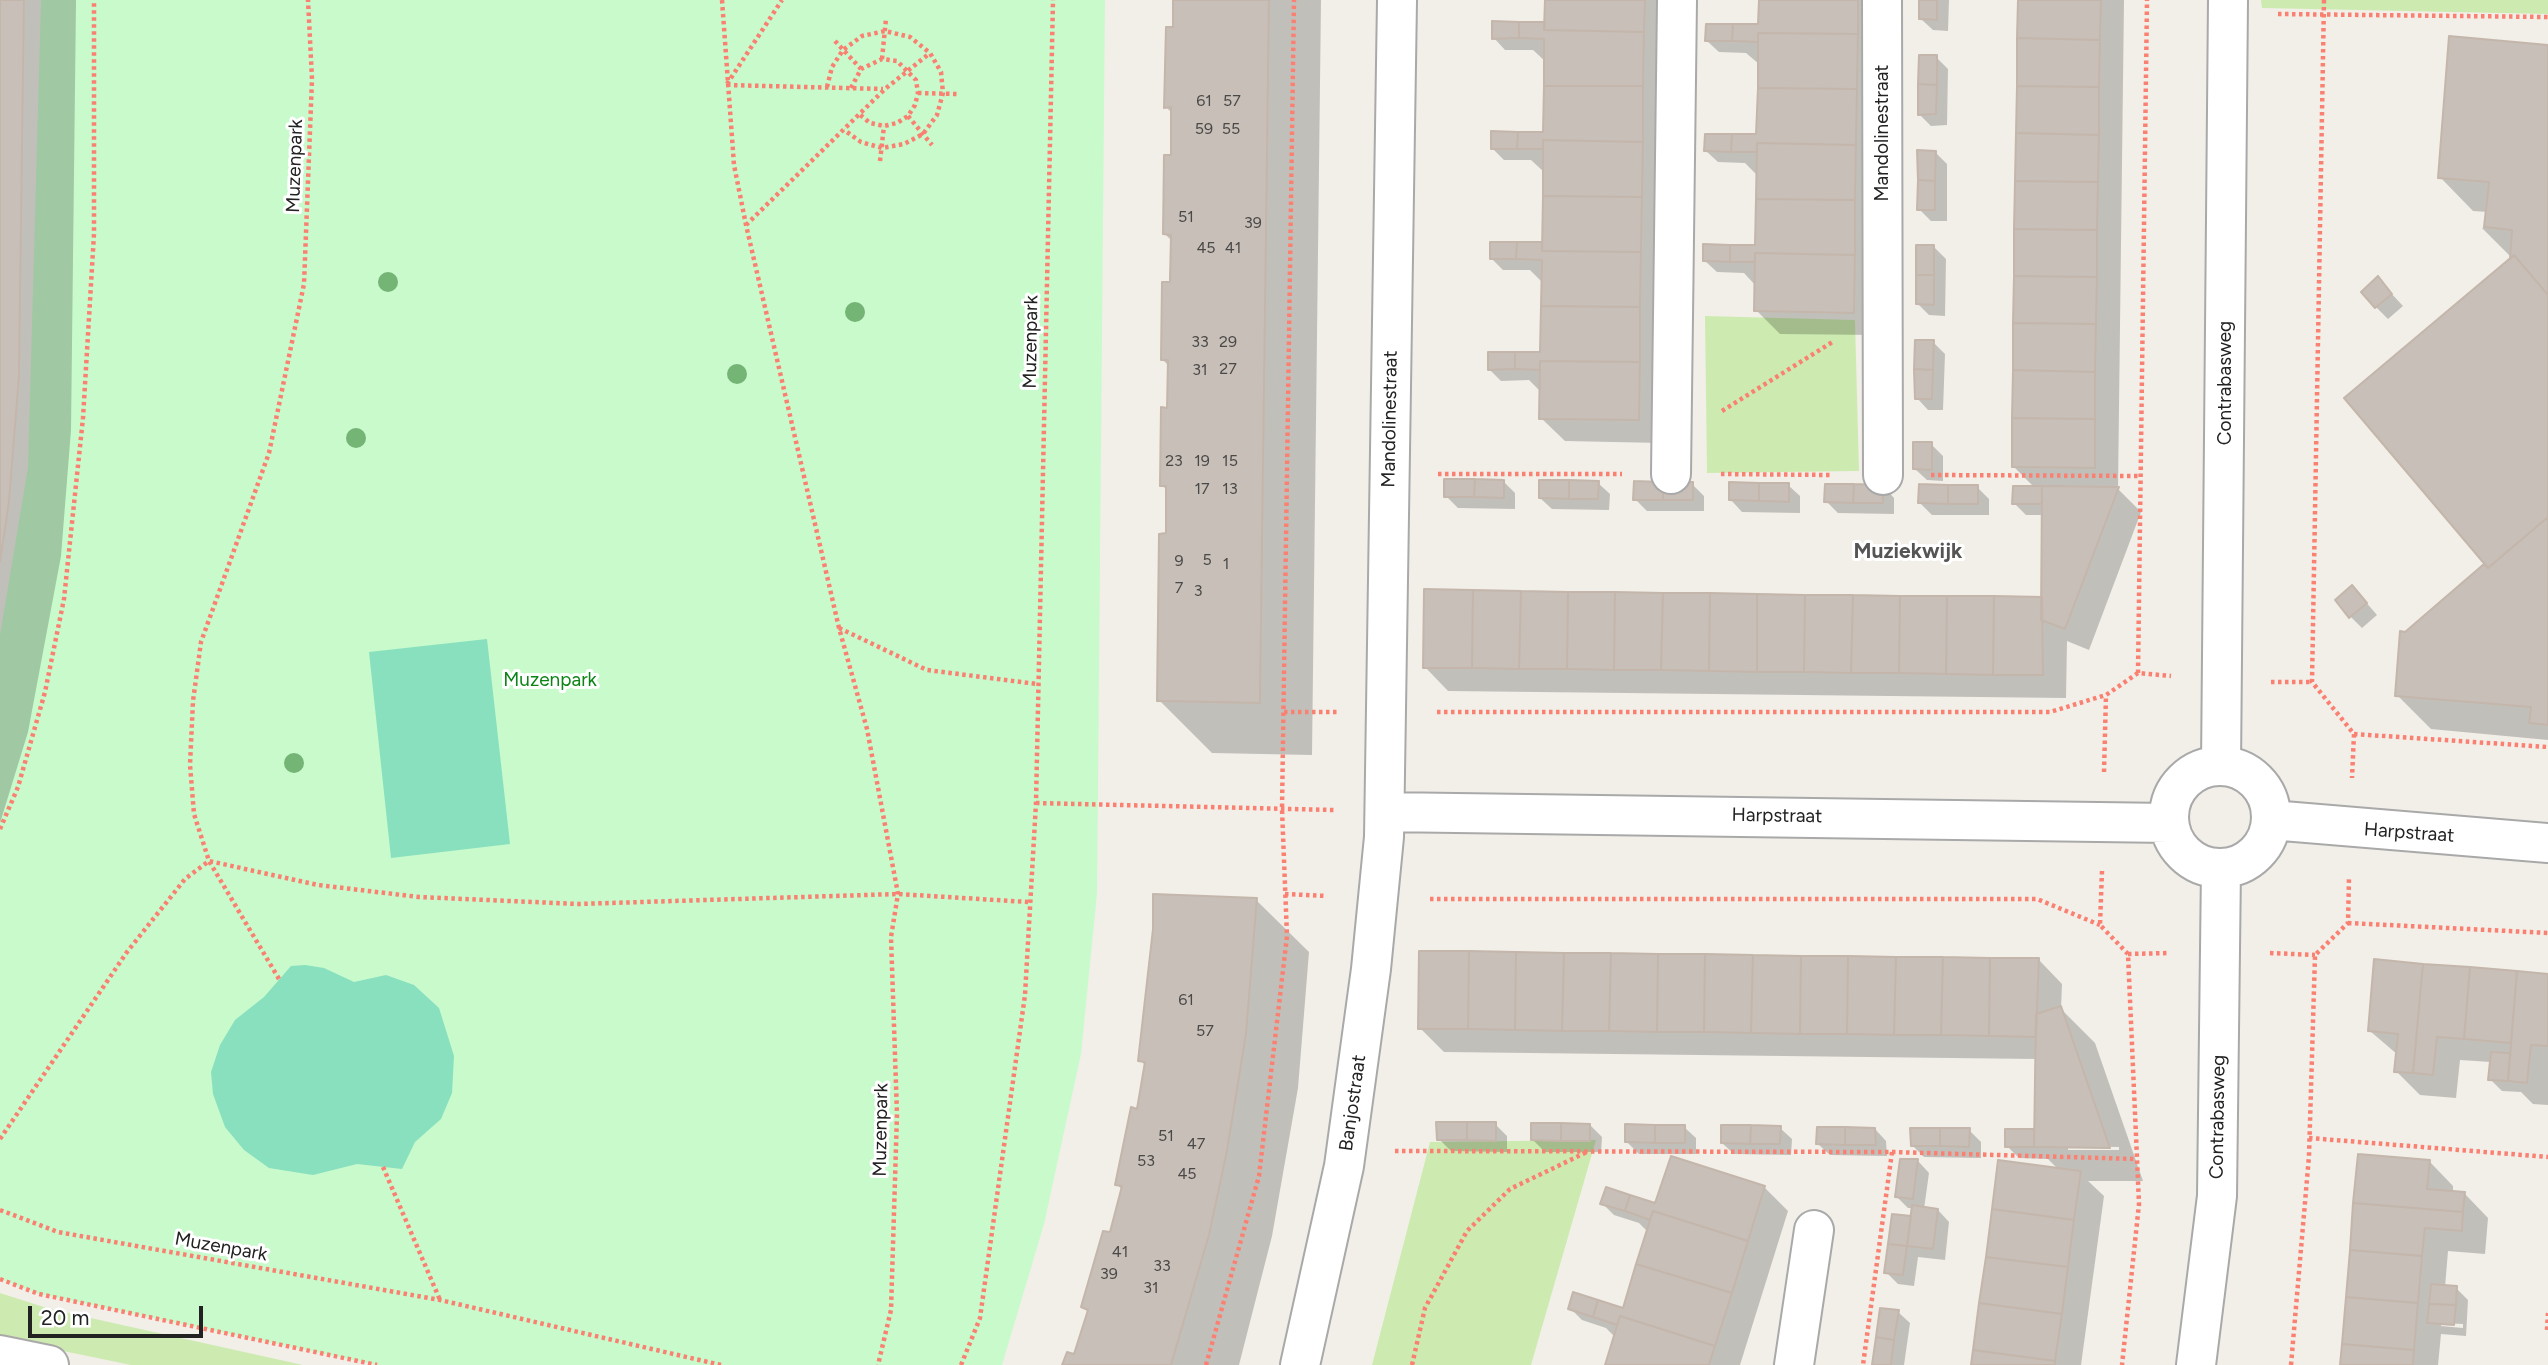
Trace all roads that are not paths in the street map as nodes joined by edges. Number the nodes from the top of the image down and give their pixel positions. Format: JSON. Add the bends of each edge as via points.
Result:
{"nodes":[{"id":1,"x":1397,"y":0,"type":"edge"},
{"id":2,"x":1677,"y":0,"type":"edge"},
{"id":3,"x":1882,"y":0,"type":"edge"},
{"id":4,"x":2228,"y":7,"type":"edge"},
{"id":5,"x":1671,"y":458,"type":"road end"},
{"id":6,"x":1883,"y":475,"type":"road end"},
{"id":7,"x":2221,"y":766,"type":"junction"},
{"id":8,"x":2271,"y":820,"type":"junction"},
{"id":9,"x":2169,"y":823,"type":"junction"},
{"id":10,"x":1384,"y":824,"type":"junction"},
{"id":11,"x":2548,"y":843,"type":"edge"},
{"id":12,"x":2221,"y":868,"type":"junction"},
{"id":13,"x":1814,"y":1230,"type":"dead end"},
{"id":14,"x":0,"y":1355,"type":"edge"},
{"id":15,"x":49,"y":1365,"type":"edge"},
{"id":16,"x":1300,"y":1365,"type":"edge"},
{"id":17,"x":1794,"y":1365,"type":"edge"},
{"id":18,"x":2196,"y":1365,"type":"edge"}],
"edges":[{"from":1,"to":10,"type":"street","name":"Mandolinestraat"},
{"from":2,"to":5,"type":"street"},
{"from":3,"to":6,"type":"street","name":"Mandolinestraat"},
{"from":4,"to":7,"type":"street","name":"Contrabasweg"},
{"from":7,"to":8,"type":"street","via":[[2244,772],[2261,787]]},
{"from":7,"to":9,"type":"street","via":[[2200,770],[2183,783],[2172,802]]},
{"from":8,"to":11,"type":"street","name":"Harpstraat"},
{"from":8,"to":12,"type":"street","via":[[2265,841],[2251,857]]},
{"from":9,"to":10,"type":"street","name":"Harpstraat"},
{"from":9,"to":12,"type":"street","via":[[2183,852],[2200,864]]},
{"from":10,"to":16,"type":"street","name":"Banjostraat","via":[[1346,1151]]},
{"from":12,"to":18,"type":"street","name":"Contrabasweg","via":[[2217,1196]]},
{"from":13,"to":17,"type":"street"},
{"from":14,"to":15,"type":"street"}]}
